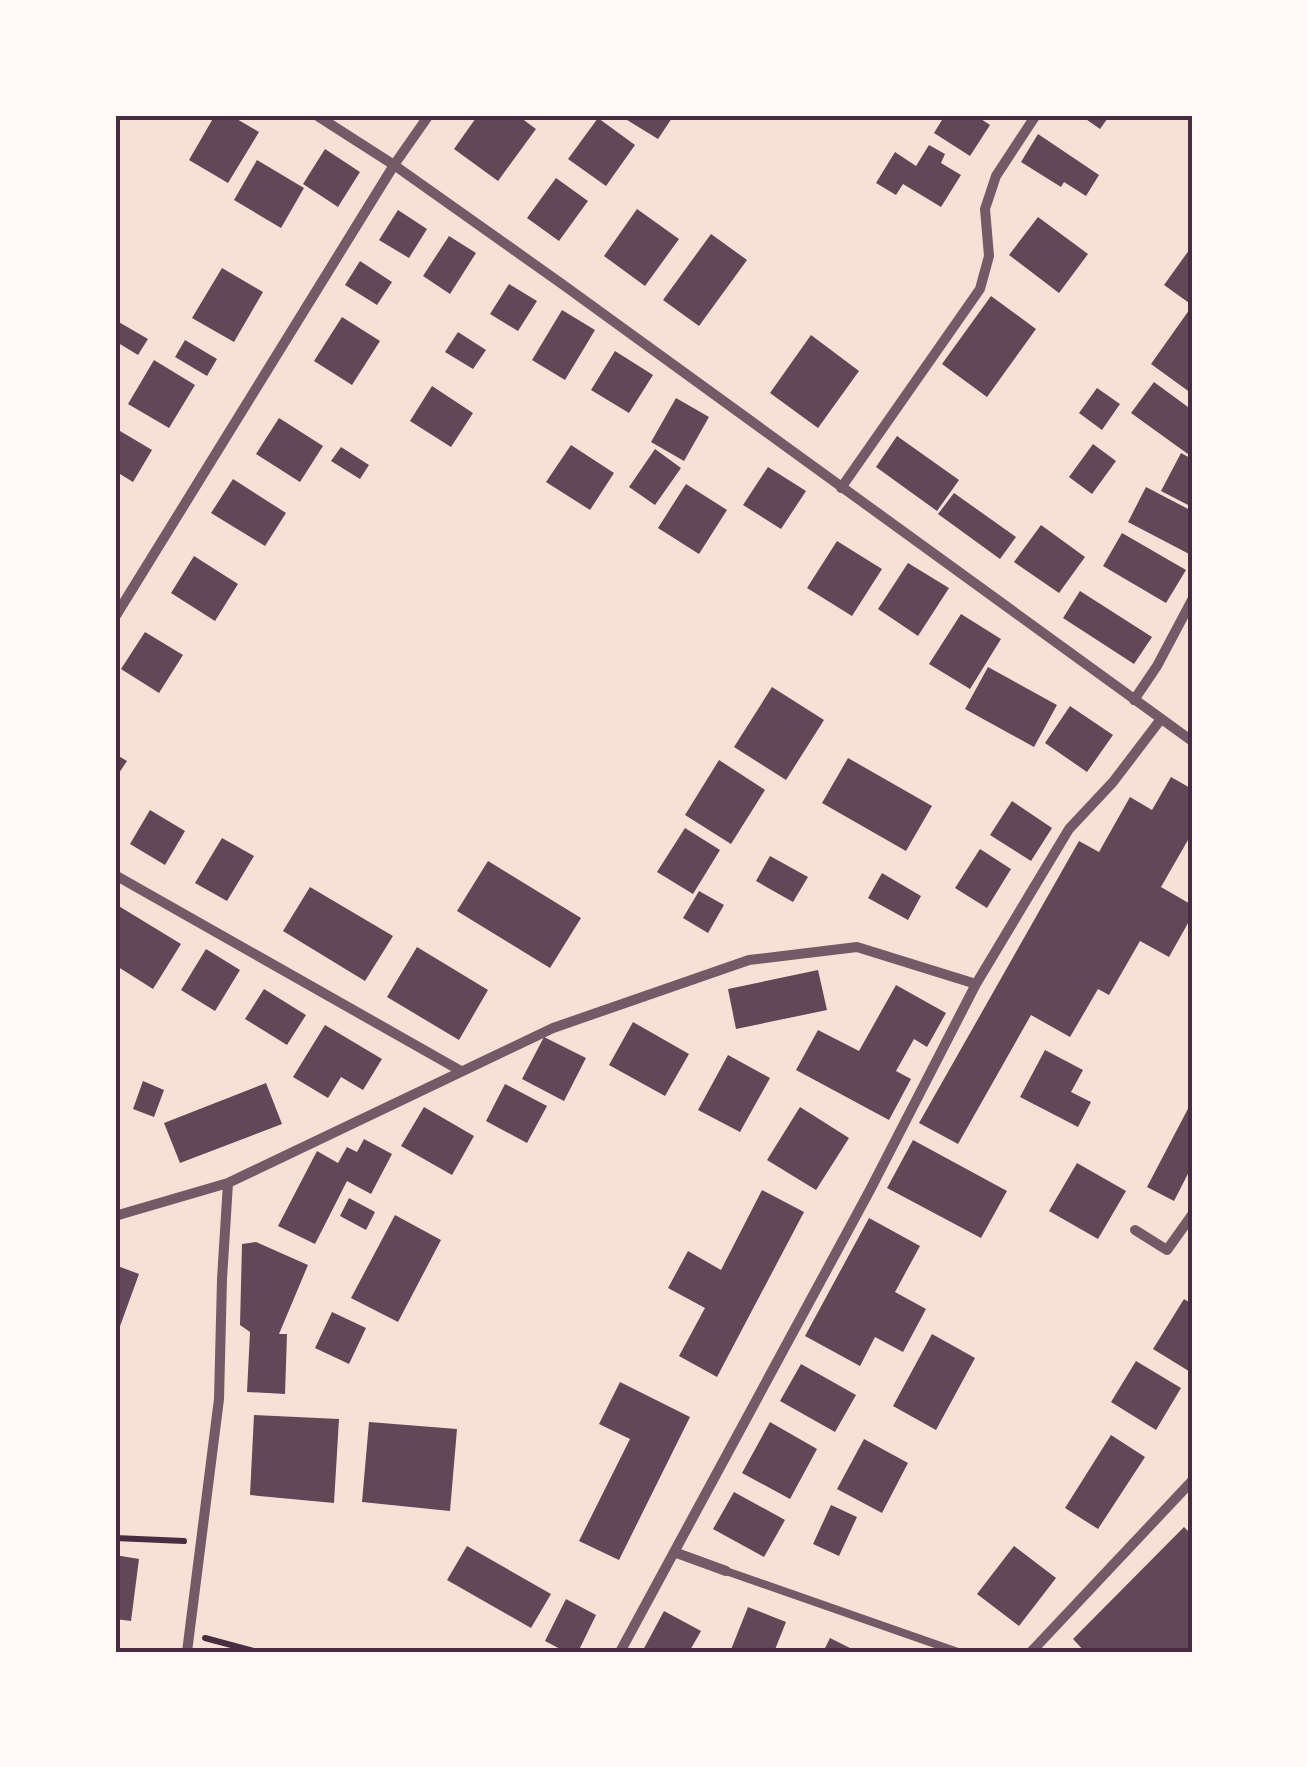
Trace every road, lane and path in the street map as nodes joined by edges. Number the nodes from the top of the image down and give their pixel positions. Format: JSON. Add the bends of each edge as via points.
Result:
{"nodes":[{"id":1,"x":316,"y":115,"type":"edge"},
{"id":2,"x":429,"y":115,"type":"edge"},
{"id":3,"x":1036,"y":115,"type":"edge"},
{"id":4,"x":394,"y":165,"type":"junction"},
{"id":5,"x":841,"y":488,"type":"junction"},
{"id":6,"x":1192,"y":600,"type":"edge"},
{"id":7,"x":115,"y":617,"type":"edge"},
{"id":8,"x":1134,"y":700,"type":"junction"},
{"id":9,"x":1160,"y":718,"type":"junction"},
{"id":10,"x":1192,"y":741,"type":"edge"},
{"id":11,"x":115,"y":875,"type":"edge"},
{"id":12,"x":976,"y":984,"type":"junction"},
{"id":13,"x":462,"y":1071,"type":"junction"},
{"id":14,"x":228,"y":1183,"type":"junction"},
{"id":15,"x":1192,"y":1215,"type":"edge"},
{"id":16,"x":115,"y":1216,"type":"edge"},
{"id":17,"x":1135,"y":1230,"type":"dead end"},
{"id":18,"x":1192,"y":1481,"type":"edge"},
{"id":19,"x":115,"y":1538,"type":"edge"},
{"id":20,"x":202,"y":1542,"type":"junction"},
{"id":21,"x":674,"y":1552,"type":"junction"},
{"id":22,"x":726,"y":1571,"type":"joint"},
{"id":23,"x":191,"y":1634,"type":"junction"},
{"id":24,"x":186,"y":1652,"type":"edge"},
{"id":25,"x":257,"y":1652,"type":"edge"},
{"id":26,"x":620,"y":1652,"type":"edge"},
{"id":27,"x":958,"y":1652,"type":"edge"},
{"id":28,"x":1031,"y":1652,"type":"edge"}],
"edges":[{"from":1,"to":4,"type":"street"},
{"from":2,"to":4,"type":"street"},
{"from":3,"to":5,"type":"street","via":[[996,176],[985,209],[989,256],[980,289]]},
{"from":4,"to":5,"type":"street"},
{"from":4,"to":7,"type":"street"},
{"from":5,"to":8,"type":"street"},
{"from":6,"to":8,"type":"street"},
{"from":8,"to":9,"type":"street"},
{"from":9,"to":10,"type":"street"},
{"from":9,"to":12,"type":"street","via":[[1069,829]]},
{"from":11,"to":13,"type":"street"},
{"from":12,"to":13,"type":"street","via":[[856,947],[749,960],[553,1028]]},
{"from":12,"to":21,"type":"street"},
{"from":13,"to":14,"type":"street"},
{"from":14,"to":16,"type":"street"},
{"from":14,"to":20,"type":"street","via":[[219,1399]]},
{"from":15,"to":17,"type":"street","via":[[1167,1250]]},
{"from":18,"to":28,"type":"street"},
{"from":19,"to":20,"type":"path"},
{"from":20,"to":23,"type":"street"},
{"from":21,"to":22,"type":"street"},
{"from":21,"to":26,"type":"street"},
{"from":22,"to":27,"type":"lane"},
{"from":23,"to":24,"type":"street"},
{"from":23,"to":25,"type":"path"}]}
